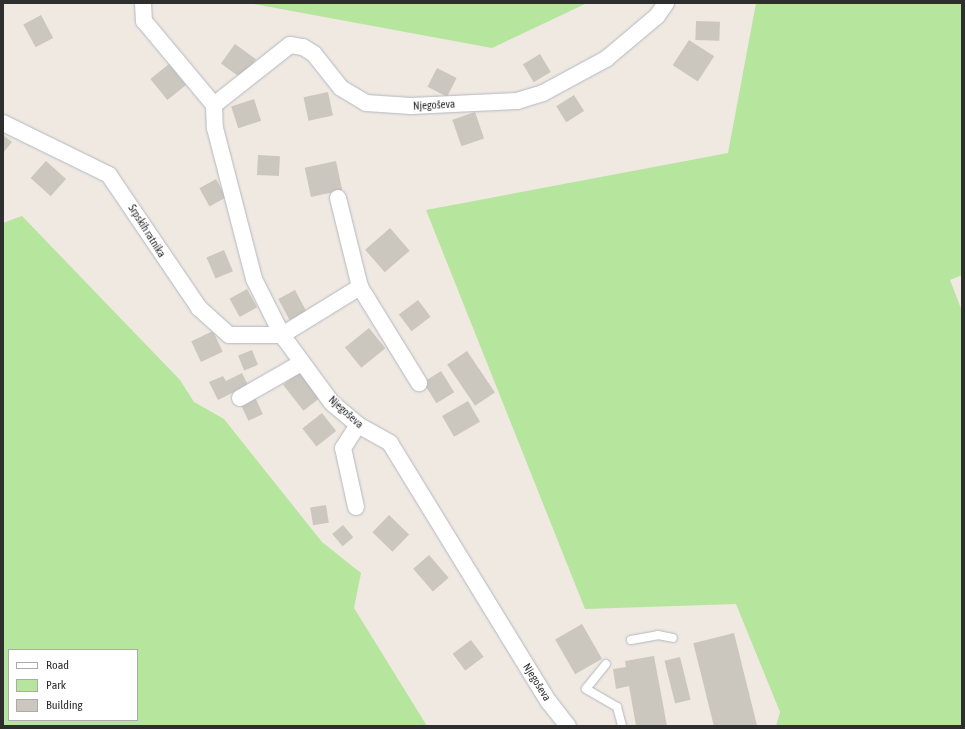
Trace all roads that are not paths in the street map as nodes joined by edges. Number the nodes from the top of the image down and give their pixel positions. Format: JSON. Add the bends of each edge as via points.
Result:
{"nodes":[{"id":1,"x":143,"y":3,"type":"edge"},
{"id":2,"x":666,"y":3,"type":"edge"},
{"id":3,"x":214,"y":105,"type":"junction"},
{"id":4,"x":3,"y":123,"type":"edge"},
{"id":5,"x":338,"y":198,"type":"dead end"},
{"id":6,"x":360,"y":287,"type":"junction"},
{"id":7,"x":282,"y":335,"type":"junction"},
{"id":8,"x":301,"y":362,"type":"junction"},
{"id":9,"x":419,"y":383,"type":"dead end"},
{"id":10,"x":240,"y":398,"type":"dead end"},
{"id":11,"x":358,"y":425,"type":"junction"},
{"id":12,"x":356,"y":507,"type":"dead end"},
{"id":13,"x":673,"y":638,"type":"dead end"},
{"id":14,"x":631,"y":640,"type":"dead end"},
{"id":15,"x":606,"y":664,"type":"dead end"},
{"id":16,"x":568,"y":726,"type":"edge"},
{"id":17,"x":622,"y":726,"type":"edge"}],
"edges":[{"from":1,"to":3,"type":"street","via":[[144,21]]},
{"from":2,"to":3,"type":"street","name":"Njegoševa","via":[[657,16],[606,59],[543,93],[517,102],[411,106],[366,103],[341,88],[314,54],[303,46],[290,45]]},
{"from":3,"to":7,"type":"street","name":"Njegoševa","via":[[215,128],[252,272]]},
{"from":4,"to":7,"type":"street","name":"Srpskih ratnika","via":[[109,176],[159,252],[218,327],[229,335]]},
{"from":5,"to":6,"type":"street"},
{"from":6,"to":7,"type":"street"},
{"from":6,"to":9,"type":"street"},
{"from":7,"to":8,"type":"street","name":"Njegoševa"},
{"from":8,"to":10,"type":"street"},
{"from":8,"to":11,"type":"street","name":"Njegoševa","via":[[332,402]]},
{"from":11,"to":12,"type":"street","via":[[343,448]]},
{"from":11,"to":16,"type":"street","name":"Njegoševa","via":[[390,443],[549,702]]},
{"from":13,"to":14,"type":"lane","via":[[658,635]]},
{"from":15,"to":17,"type":"lane","via":[[586,689],[618,706]]}]}
